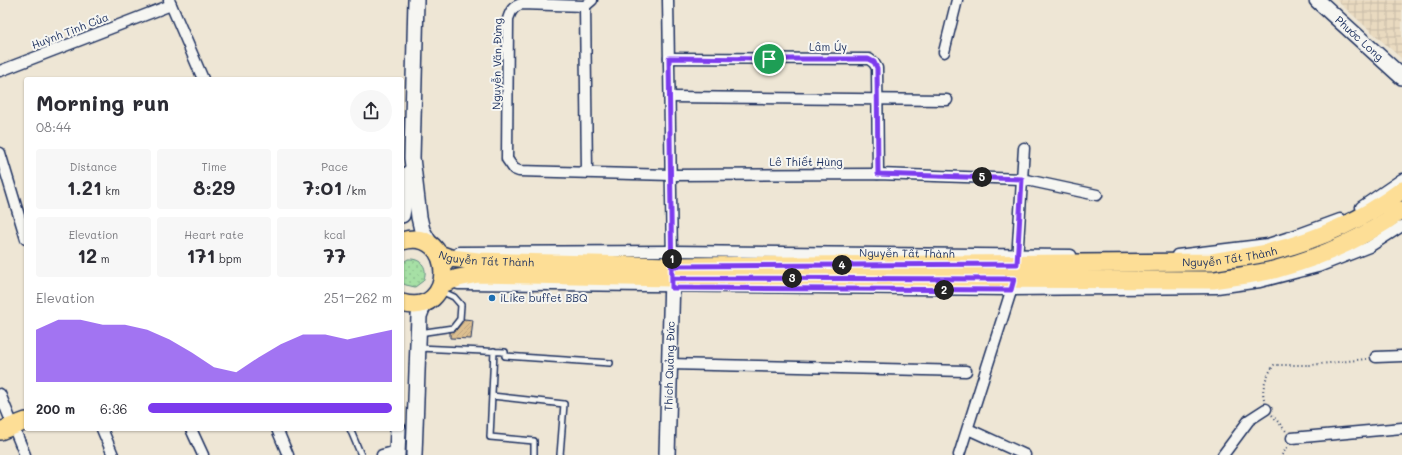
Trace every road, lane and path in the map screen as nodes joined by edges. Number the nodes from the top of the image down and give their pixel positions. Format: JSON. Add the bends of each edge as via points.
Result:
{"nodes":[{"id":1,"x":416,"y":0,"type":"edge"},
{"id":2,"x":668,"y":0,"type":"edge"},
{"id":3,"x":957,"y":0,"type":"edge"},
{"id":4,"x":1317,"y":0,"type":"edge"},
{"id":5,"x":170,"y":3,"type":"edge"},
{"id":6,"x":588,"y":3,"type":"edge"},
{"id":7,"x":944,"y":52,"type":"dead end"},
{"id":8,"x":669,"y":58,"type":"junction"},
{"id":9,"x":0,"y":71,"type":"edge"},
{"id":10,"x":201,"y":77,"type":"edge"},
{"id":11,"x":1402,"y":77,"type":"edge"},
{"id":12,"x":670,"y":97,"type":"junction"},
{"id":13,"x":879,"y":100,"type":"junction"},
{"id":14,"x":947,"y":100,"type":"dead end"},
{"id":15,"x":407,"y":138,"type":"edge"},
{"id":16,"x":1024,"y":148,"type":"dead end"},
{"id":17,"x":0,"y":153,"type":"edge"},
{"id":18,"x":412,"y":158,"type":"junction"},
{"id":19,"x":514,"y":169,"type":"joint"},
{"id":20,"x":587,"y":172,"type":"junction"},
{"id":21,"x":878,"y":174,"type":"junction"},
{"id":22,"x":671,"y":175,"type":"junction"},
{"id":23,"x":1022,"y":179,"type":"junction"},
{"id":24,"x":1402,"y":179,"type":"edge"},
{"id":25,"x":1402,"y":190,"type":"edge"},
{"id":26,"x":1097,"y":195,"type":"dead end"},
{"id":27,"x":404,"y":204,"type":"edge"},
{"id":28,"x":1402,"y":210,"type":"edge"},
{"id":29,"x":1402,"y":226,"type":"edge"},
{"id":30,"x":24,"y":232,"type":"edge"},
{"id":31,"x":404,"y":240,"type":"edge"},
{"id":32,"x":435,"y":250,"type":"junction"},
{"id":33,"x":672,"y":270,"type":"junction"},
{"id":34,"x":1015,"y":271,"type":"junction"},
{"id":35,"x":440,"y":287,"type":"junction"},
{"id":36,"x":404,"y":303,"type":"edge"},
{"id":37,"x":424,"y":303,"type":"junction"},
{"id":38,"x":418,"y":341,"type":"junction"},
{"id":39,"x":494,"y":351,"type":"junction"},
{"id":40,"x":1402,"y":356,"type":"edge"},
{"id":41,"x":1376,"y":358,"type":"joint"},
{"id":42,"x":610,"y":363,"type":"dead end"},
{"id":43,"x":669,"y":364,"type":"junction"},
{"id":44,"x":966,"y":371,"type":"dead end"},
{"id":45,"x":0,"y":395,"type":"edge"},
{"id":46,"x":492,"y":396,"type":"junction"},
{"id":47,"x":1266,"y":409,"type":"junction"},
{"id":48,"x":13,"y":426,"type":"edge"},
{"id":49,"x":1402,"y":428,"type":"edge"},
{"id":50,"x":968,"y":429,"type":"junction"},
{"id":51,"x":103,"y":431,"type":"edge"},
{"id":52,"x":192,"y":431,"type":"edge"},
{"id":53,"x":278,"y":431,"type":"edge"},
{"id":54,"x":351,"y":431,"type":"edge"},
{"id":55,"x":398,"y":431,"type":"edge"},
{"id":56,"x":1292,"y":438,"type":"junction"},
{"id":57,"x":397,"y":453,"type":"edge"},
{"id":58,"x":414,"y":453,"type":"edge"},
{"id":59,"x":25,"y":455,"type":"edge"},
{"id":60,"x":113,"y":455,"type":"edge"},
{"id":61,"x":203,"y":455,"type":"edge"},
{"id":62,"x":288,"y":455,"type":"edge"},
{"id":63,"x":361,"y":455,"type":"edge"},
{"id":64,"x":382,"y":455,"type":"edge"},
{"id":65,"x":534,"y":455,"type":"edge"},
{"id":66,"x":560,"y":455,"type":"edge"},
{"id":67,"x":667,"y":455,"type":"edge"},
{"id":68,"x":959,"y":455,"type":"edge"},
{"id":69,"x":1025,"y":455,"type":"edge"},
{"id":70,"x":1223,"y":455,"type":"edge"},
{"id":71,"x":1282,"y":455,"type":"edge"}],
"edges":[{"from":1,"to":15,"type":"main road"},
{"from":2,"to":8,"type":"street"},
{"from":3,"to":7,"type":"street"},
{"from":4,"to":11,"type":"main road","name":"Phước Long"},
{"from":5,"to":9,"type":"street","name":"Huỳnh Tịnh Của"},
{"from":5,"to":10,"type":"street"},
{"from":6,"to":19,"type":"street","name":"Nguyễn Văn Đừng","via":[[521,4],[510,12],[507,160]]},
{"from":6,"to":20,"type":"street"},
{"from":8,"to":12,"type":"street"},
{"from":8,"to":13,"type":"street","name":"Lâm Úy","via":[[868,59],[874,62],[877,68]]},
{"from":12,"to":13,"type":"street"},
{"from":12,"to":22,"type":"street"},
{"from":13,"to":14,"type":"street"},
{"from":13,"to":21,"type":"street","name":"Lâm Úy"},
{"from":15,"to":18,"type":"main road"},
{"from":16,"to":23,"type":"street"},
{"from":17,"to":30,"type":"street"},
{"from":18,"to":27,"type":"main road"},
{"from":18,"to":32,"type":"main road","via":[[419,217],[424,234]]},
{"from":19,"to":20,"type":"street","name":"Lê Thiết Hùng"},
{"from":20,"to":22,"type":"street","name":"Lê Thiết Hùng"},
{"from":21,"to":22,"type":"street","name":"Lê Thiết Hùng"},
{"from":21,"to":23,"type":"street","name":"Lê Thiết Hùng"},
{"from":22,"to":33,"type":"street"},
{"from":23,"to":26,"type":"street","name":"Lê Thiết Hùng"},
{"from":23,"to":34,"type":"street"},
{"from":24,"to":34,"type":"street","name":"Nguyễn Tất Thành","via":[[1365,205],[1340,218],[1268,244]]},
{"from":25,"to":34,"type":"main road","name":"Nguyễn Tất Thành","via":[[1380,207],[1339,228],[1270,252],[1212,262]]},
{"from":28,"to":34,"type":"main road","name":"Nguyễn Tất Thành","via":[[1342,246],[1277,269],[1214,280]]},
{"from":29,"to":34,"type":"street","name":"Nguyễn Tất Thành","via":[[1350,256],[1318,267],[1253,283],[1190,290]]},
{"from":31,"to":32,"type":"main road","name":"Nguyễn Tất Thành","via":[[423,241]]},
{"from":32,"to":33,"type":"main road","name":"Nguyễn Tất Thành","via":[[450,258],[478,261]]},
{"from":32,"to":35,"type":"main road","via":[[443,264],[444,274]]},
{"from":33,"to":34,"type":"main road","name":"Nguyễn Tất Thành"},
{"from":33,"to":34,"type":"street","name":"Nguyễn Tất Thành"},
{"from":33,"to":35,"type":"main road","name":"Nguyễn Tất Thành","via":[[478,274],[458,278]]},
{"from":33,"to":43,"type":"main road","name":"Thích Quảng Đức"},
{"from":34,"to":50,"type":"street"},
{"from":35,"to":37,"type":"main road","name":"Nguyễn Tất Thành"},
{"from":35,"to":38,"type":"lane","via":[[461,305],[460,319],[453,328]]},
{"from":36,"to":37,"type":"main road"},
{"from":37,"to":38,"type":"main road","via":[[419,316]]},
{"from":38,"to":39,"type":"lane"},
{"from":38,"to":58,"type":"main road"},
{"from":39,"to":42,"type":"lane","via":[[505,352],[505,356]]},
{"from":39,"to":46,"type":"lane"},
{"from":40,"to":41,"type":"street"},
{"from":41,"to":47,"type":"path","via":[[1274,366],[1267,376],[1262,394]]},
{"from":43,"to":44,"type":"street"},
{"from":43,"to":67,"type":"main road","name":"Thích Quảng Đức"},
{"from":45,"to":48,"type":"street"},
{"from":46,"to":65,"type":"lane","via":[[490,436],[534,441]]},
{"from":46,"to":66,"type":"lane","via":[[564,404]]},
{"from":47,"to":56,"type":"path"},
{"from":47,"to":70,"type":"street","via":[[1249,420]]},
{"from":48,"to":59,"type":"street"},
{"from":49,"to":56,"type":"street"},
{"from":50,"to":68,"type":"street"},
{"from":50,"to":69,"type":"street"},
{"from":51,"to":60,"type":"street"},
{"from":52,"to":61,"type":"street"},
{"from":53,"to":62,"type":"street"},
{"from":54,"to":63,"type":"lane"},
{"from":55,"to":57,"type":"main road"},
{"from":56,"to":71,"type":"path"},
{"from":57,"to":58,"type":"main road"},
{"from":57,"to":64,"type":"street"}]}
